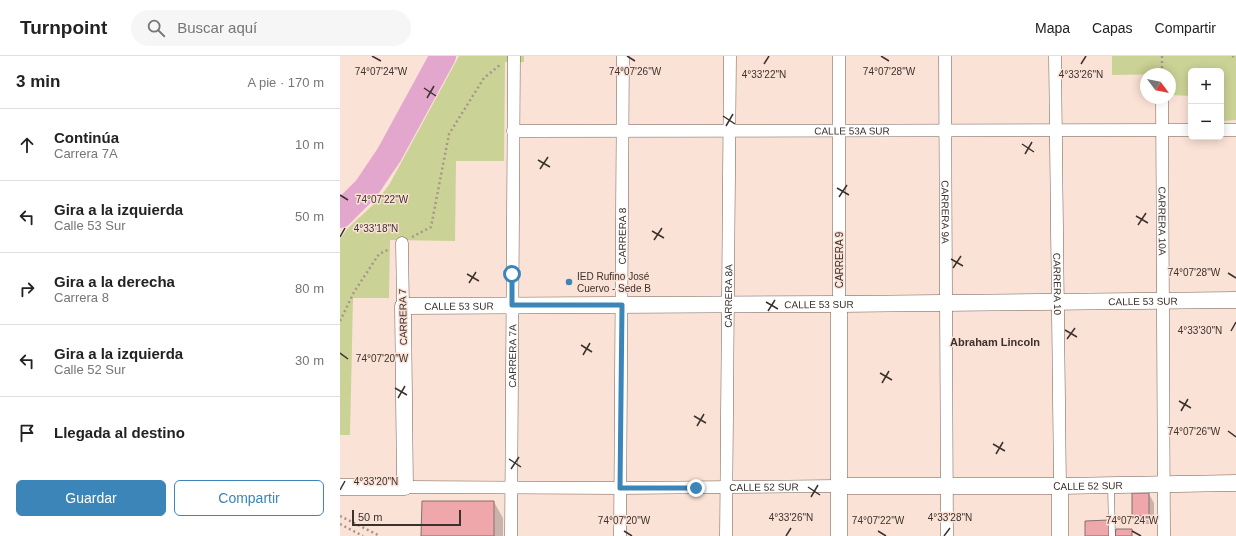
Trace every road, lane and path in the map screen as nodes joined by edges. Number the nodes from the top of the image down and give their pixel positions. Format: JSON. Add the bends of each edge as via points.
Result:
{"nodes":[{"id":1,"x":623,"y":56,"type":"edge"},
{"id":2,"x":730,"y":56,"type":"edge"},
{"id":3,"x":839,"y":56,"type":"edge"},
{"id":4,"x":945,"y":56,"type":"edge"},
{"id":5,"x":1055,"y":56,"type":"edge"},
{"id":6,"x":1162,"y":56,"type":"edge"},
{"id":7,"x":1232,"y":56,"type":"edge"},
{"id":8,"x":1236,"y":57,"type":"edge"},
{"id":9,"x":510,"y":58,"type":"edge"},
{"id":10,"x":1162,"y":68,"type":"edge"},
{"id":11,"x":1162,"y":104,"type":"edge"},
{"id":12,"x":1056,"y":130,"type":"junction"},
{"id":13,"x":1162,"y":130,"type":"junction"},
{"id":14,"x":1188,"y":130,"type":"edge"},
{"id":15,"x":1224,"y":130,"type":"edge"},
{"id":16,"x":1236,"y":130,"type":"edge"},
{"id":17,"x":513,"y":131,"type":"junction"},
{"id":18,"x":623,"y":131,"type":"junction"},
{"id":19,"x":729,"y":131,"type":"junction"},
{"id":20,"x":839,"y":131,"type":"junction"},
{"id":21,"x":946,"y":131,"type":"junction"},
{"id":22,"x":431,"y":227,"type":"dead end"},
{"id":23,"x":402,"y":243,"type":"dead end"},
{"id":24,"x":379,"y":254,"type":"dead end"},
{"id":25,"x":1236,"y":300,"type":"edge"},
{"id":26,"x":1163,"y":301,"type":"junction"},
{"id":27,"x":1058,"y":302,"type":"junction"},
{"id":28,"x":946,"y":303,"type":"junction"},
{"id":29,"x":728,"y":304,"type":"junction"},
{"id":30,"x":839,"y":304,"type":"junction"},
{"id":31,"x":512,"y":305,"type":"junction"},
{"id":32,"x":622,"y":305,"type":"junction"},
{"id":33,"x":403,"y":306,"type":"junction"},
{"id":34,"x":340,"y":321,"type":"edge"},
{"id":35,"x":1236,"y":483,"type":"edge"},
{"id":36,"x":1164,"y":484,"type":"junction"},
{"id":37,"x":947,"y":485,"type":"junction"},
{"id":38,"x":1111,"y":485,"type":"junction"},
{"id":39,"x":838,"y":486,"type":"junction"},
{"id":40,"x":1060,"y":486,"type":"junction"},
{"id":41,"x":340,"y":487,"type":"edge"},
{"id":42,"x":405,"y":487,"type":"junction"},
{"id":43,"x":511,"y":487,"type":"junction"},
{"id":44,"x":726,"y":487,"type":"junction"},
{"id":45,"x":620,"y":488,"type":"junction"},
{"id":46,"x":340,"y":516,"type":"edge"},
{"id":47,"x":340,"y":524,"type":"edge"},
{"id":48,"x":363,"y":536,"type":"edge"},
{"id":49,"x":380,"y":536,"type":"edge"},
{"id":50,"x":511,"y":536,"type":"edge"},
{"id":51,"x":620,"y":536,"type":"edge"},
{"id":52,"x":726,"y":536,"type":"edge"},
{"id":53,"x":839,"y":536,"type":"edge"},
{"id":54,"x":947,"y":536,"type":"edge"},
{"id":55,"x":1060,"y":536,"type":"edge"},
{"id":56,"x":1112,"y":536,"type":"edge"},
{"id":57,"x":1164,"y":536,"type":"edge"}],
"edges":[{"from":1,"to":18,"type":"street","name":"CARRERA 8"},
{"from":2,"to":19,"type":"street","name":"CARRERA 8A"},
{"from":3,"to":20,"type":"street","name":"CARRERA 9"},
{"from":4,"to":21,"type":"street","name":"CARRERA 9A"},
{"from":5,"to":12,"type":"street","name":"CARRERA 10"},
{"from":6,"to":10,"type":"path"},
{"from":7,"to":8,"type":"path"},
{"from":9,"to":17,"type":"street","name":"CARRERA 7A"},
{"from":9,"to":22,"type":"path","via":[[484,78],[449,134]]},
{"from":11,"to":13,"type":"street","name":"CARRERA 10A"},
{"from":12,"to":13,"type":"street","name":"CALLE 53A SUR"},
{"from":12,"to":21,"type":"street","name":"CALLE 53A SUR"},
{"from":12,"to":27,"type":"street","name":"CARRERA 10"},
{"from":13,"to":14,"type":"street","name":"CALLE 53A SUR"},
{"from":13,"to":26,"type":"street","name":"CARRERA 10A"},
{"from":15,"to":16,"type":"street"},
{"from":17,"to":18,"type":"street","name":"CALLE 53A SUR"},
{"from":17,"to":31,"type":"street","name":"CARRERA 7A"},
{"from":18,"to":19,"type":"street","name":"CALLE 53A SUR"},
{"from":18,"to":32,"type":"street","name":"CARRERA 8"},
{"from":19,"to":20,"type":"street","name":"CALLE 53A SUR"},
{"from":19,"to":29,"type":"street","name":"CARRERA 8A"},
{"from":20,"to":21,"type":"street","name":"CALLE 53A SUR"},
{"from":20,"to":30,"type":"street","name":"CARRERA 9"},
{"from":21,"to":28,"type":"street","name":"CARRERA 9A"},
{"from":23,"to":33,"type":"street","name":"CARRERA 7"},
{"from":24,"to":34,"type":"path","via":[[354,292]]},
{"from":25,"to":26,"type":"street","name":"CALLE 53 SUR"},
{"from":26,"to":27,"type":"street","name":"CALLE 53 SUR"},
{"from":26,"to":36,"type":"street","name":"CARRERA 10A"},
{"from":27,"to":28,"type":"street","name":"CALLE 53 SUR"},
{"from":27,"to":40,"type":"street","name":"CARRERA 10"},
{"from":28,"to":30,"type":"street","name":"CALLE 53 SUR"},
{"from":28,"to":37,"type":"street","name":"CARRERA 9A"},
{"from":29,"to":30,"type":"street","name":"CALLE 53 SUR"},
{"from":29,"to":32,"type":"street","name":"CALLE 53 SUR"},
{"from":29,"to":44,"type":"street","name":"CARRERA 8A"},
{"from":30,"to":39,"type":"street","name":"CARRERA 9"},
{"from":31,"to":32,"type":"street","name":"CALLE 53 SUR"},
{"from":31,"to":33,"type":"street","name":"CALLE 53 SUR"},
{"from":31,"to":43,"type":"street","name":"CARRERA 7A"},
{"from":32,"to":45,"type":"street","name":"CARRERA 8"},
{"from":33,"to":42,"type":"street","name":"CARRERA 7"},
{"from":35,"to":36,"type":"street","name":"CALLE 52 SUR"},
{"from":36,"to":38,"type":"street","name":"CALLE 52 SUR"},
{"from":36,"to":57,"type":"street","name":"CARRERA 10A"},
{"from":37,"to":39,"type":"street","name":"CALLE 52 SUR"},
{"from":37,"to":40,"type":"street","name":"CALLE 52 SUR"},
{"from":37,"to":54,"type":"street","name":"CARRERA 9A"},
{"from":38,"to":40,"type":"street","name":"CALLE 52 SUR"},
{"from":38,"to":56,"type":"lane"},
{"from":39,"to":44,"type":"street","name":"CALLE 52 SUR"},
{"from":39,"to":53,"type":"street","name":"CARRERA 9"},
{"from":40,"to":55,"type":"street","name":"CARRERA 10"},
{"from":41,"to":42,"type":"street","name":"CALLE 52 SUR"},
{"from":42,"to":43,"type":"street","name":"CALLE 52 SUR"},
{"from":43,"to":45,"type":"street","name":"CALLE 52 SUR"},
{"from":43,"to":50,"type":"street","name":"CARRERA 7A"},
{"from":44,"to":45,"type":"street","name":"CALLE 52 SUR"},
{"from":44,"to":52,"type":"street","name":"CARRERA 8A"},
{"from":45,"to":51,"type":"street","name":"CARRERA 8"},
{"from":46,"to":49,"type":"path"},
{"from":47,"to":48,"type":"path"}]}
